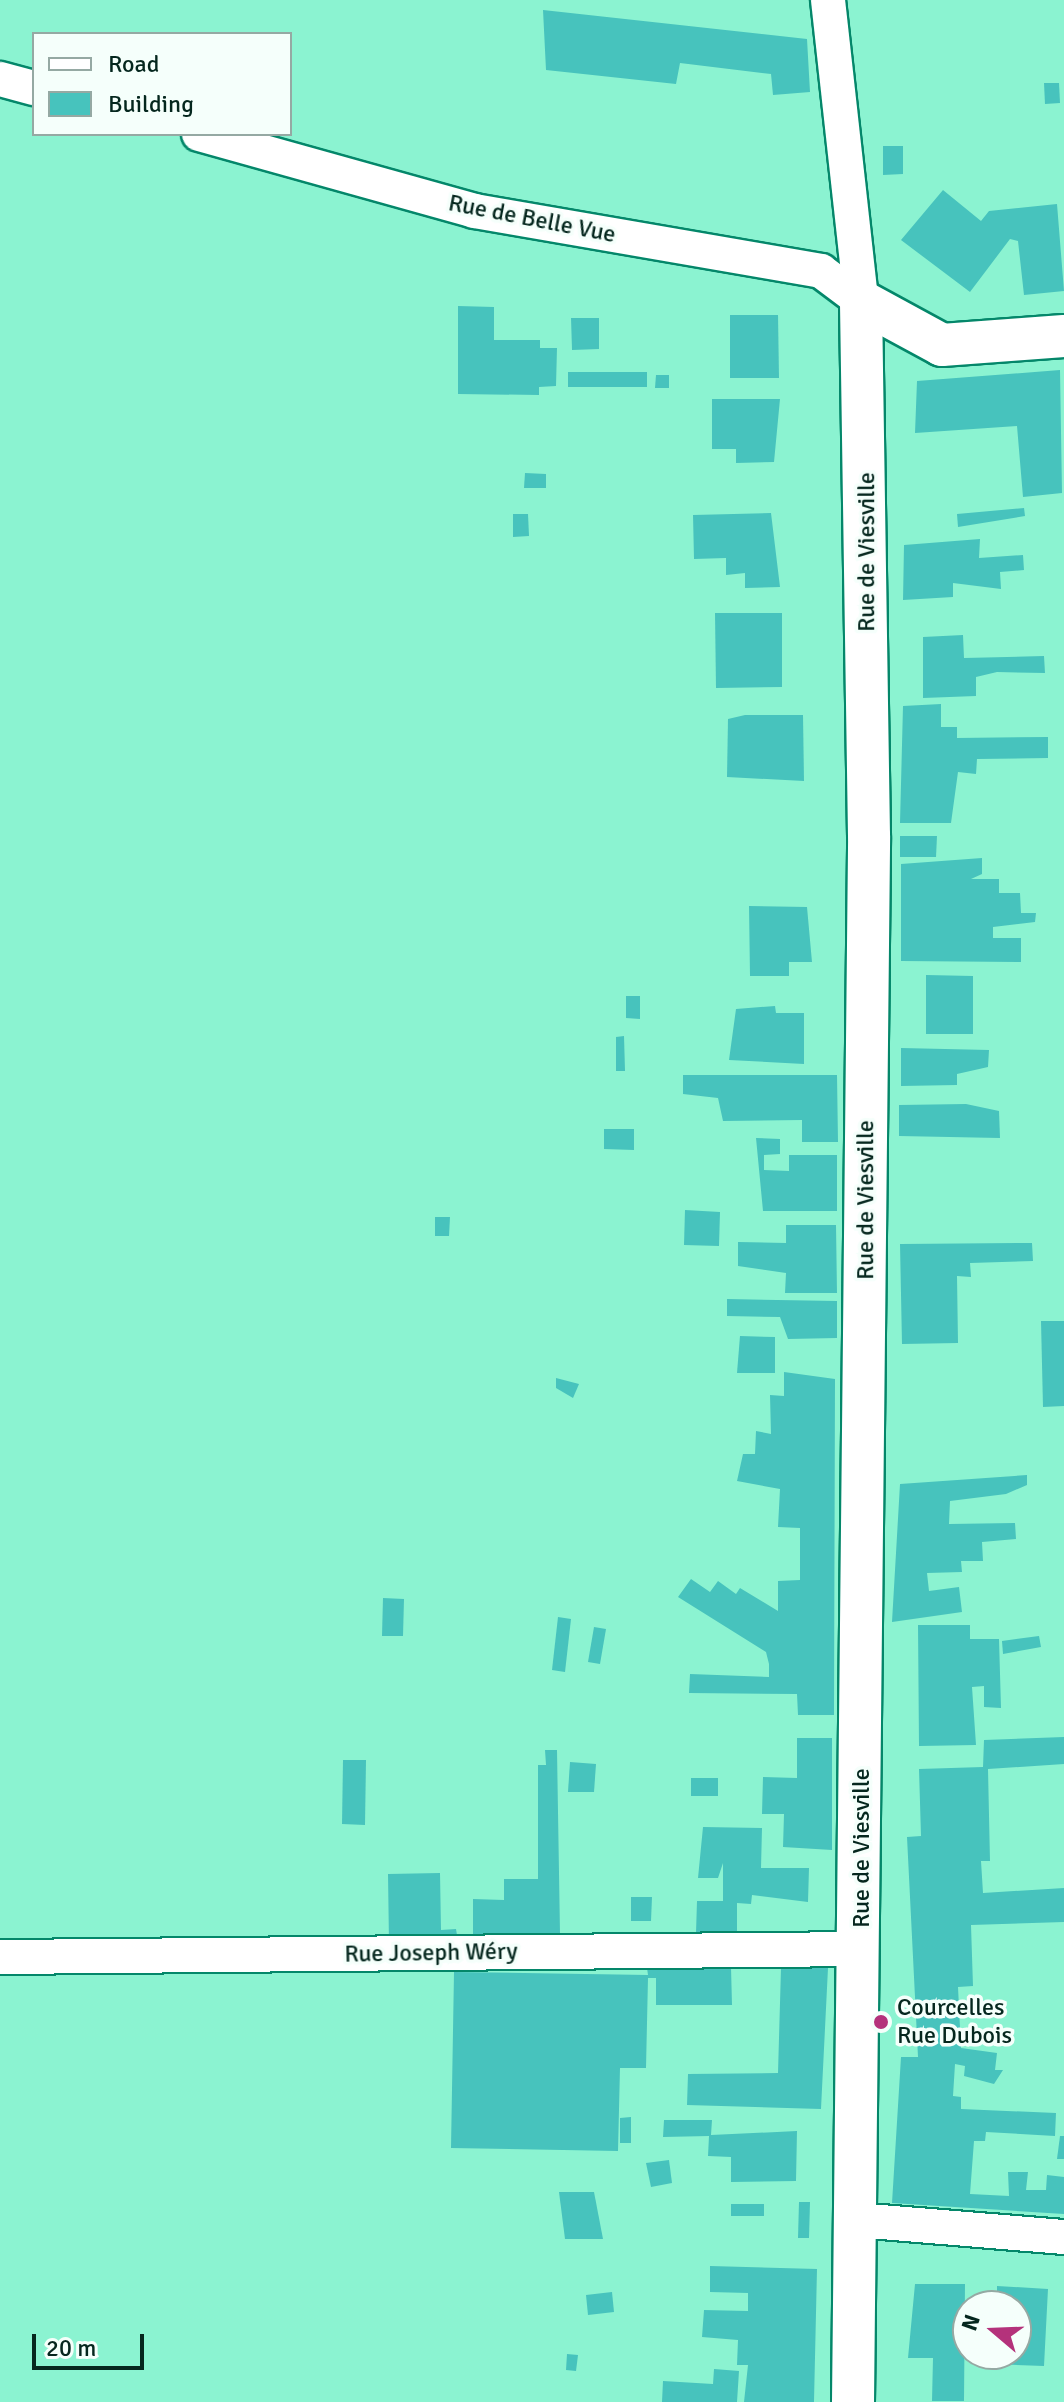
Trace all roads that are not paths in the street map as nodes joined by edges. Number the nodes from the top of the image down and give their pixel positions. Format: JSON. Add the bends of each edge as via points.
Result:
{"nodes":[{"id":1,"x":828,"y":0,"type":"edge"},
{"id":2,"x":0,"y":79,"type":"edge"},
{"id":3,"x":32,"y":87,"type":"edge"},
{"id":4,"x":206,"y":136,"type":"edge"},
{"id":5,"x":861,"y":301,"type":"junction"},
{"id":6,"x":1064,"y":336,"type":"edge"},
{"id":7,"x":861,"y":1949,"type":"junction"},
{"id":8,"x":0,"y":1957,"type":"edge"},
{"id":9,"x":857,"y":2220,"type":"junction"},
{"id":10,"x":1064,"y":2237,"type":"edge"},
{"id":11,"x":853,"y":2402,"type":"edge"}],
"edges":[{"from":1,"to":5,"type":"street","name":"Rue de Viesville"},
{"from":2,"to":3,"type":"street"},
{"from":4,"to":5,"type":"street","name":"Rue de Belle Vue","via":[[474,211],[821,271]]},
{"from":5,"to":6,"type":"street","via":[[942,345]]},
{"from":5,"to":7,"type":"street","name":"Rue de Viesville","via":[[869,821]]},
{"from":7,"to":8,"type":"street","name":"Rue Joseph Wéry"},
{"from":7,"to":9,"type":"street","name":"Rue de Viesville"},
{"from":9,"to":10,"type":"street"},
{"from":9,"to":11,"type":"street","name":"Rue de Viesville"}]}
